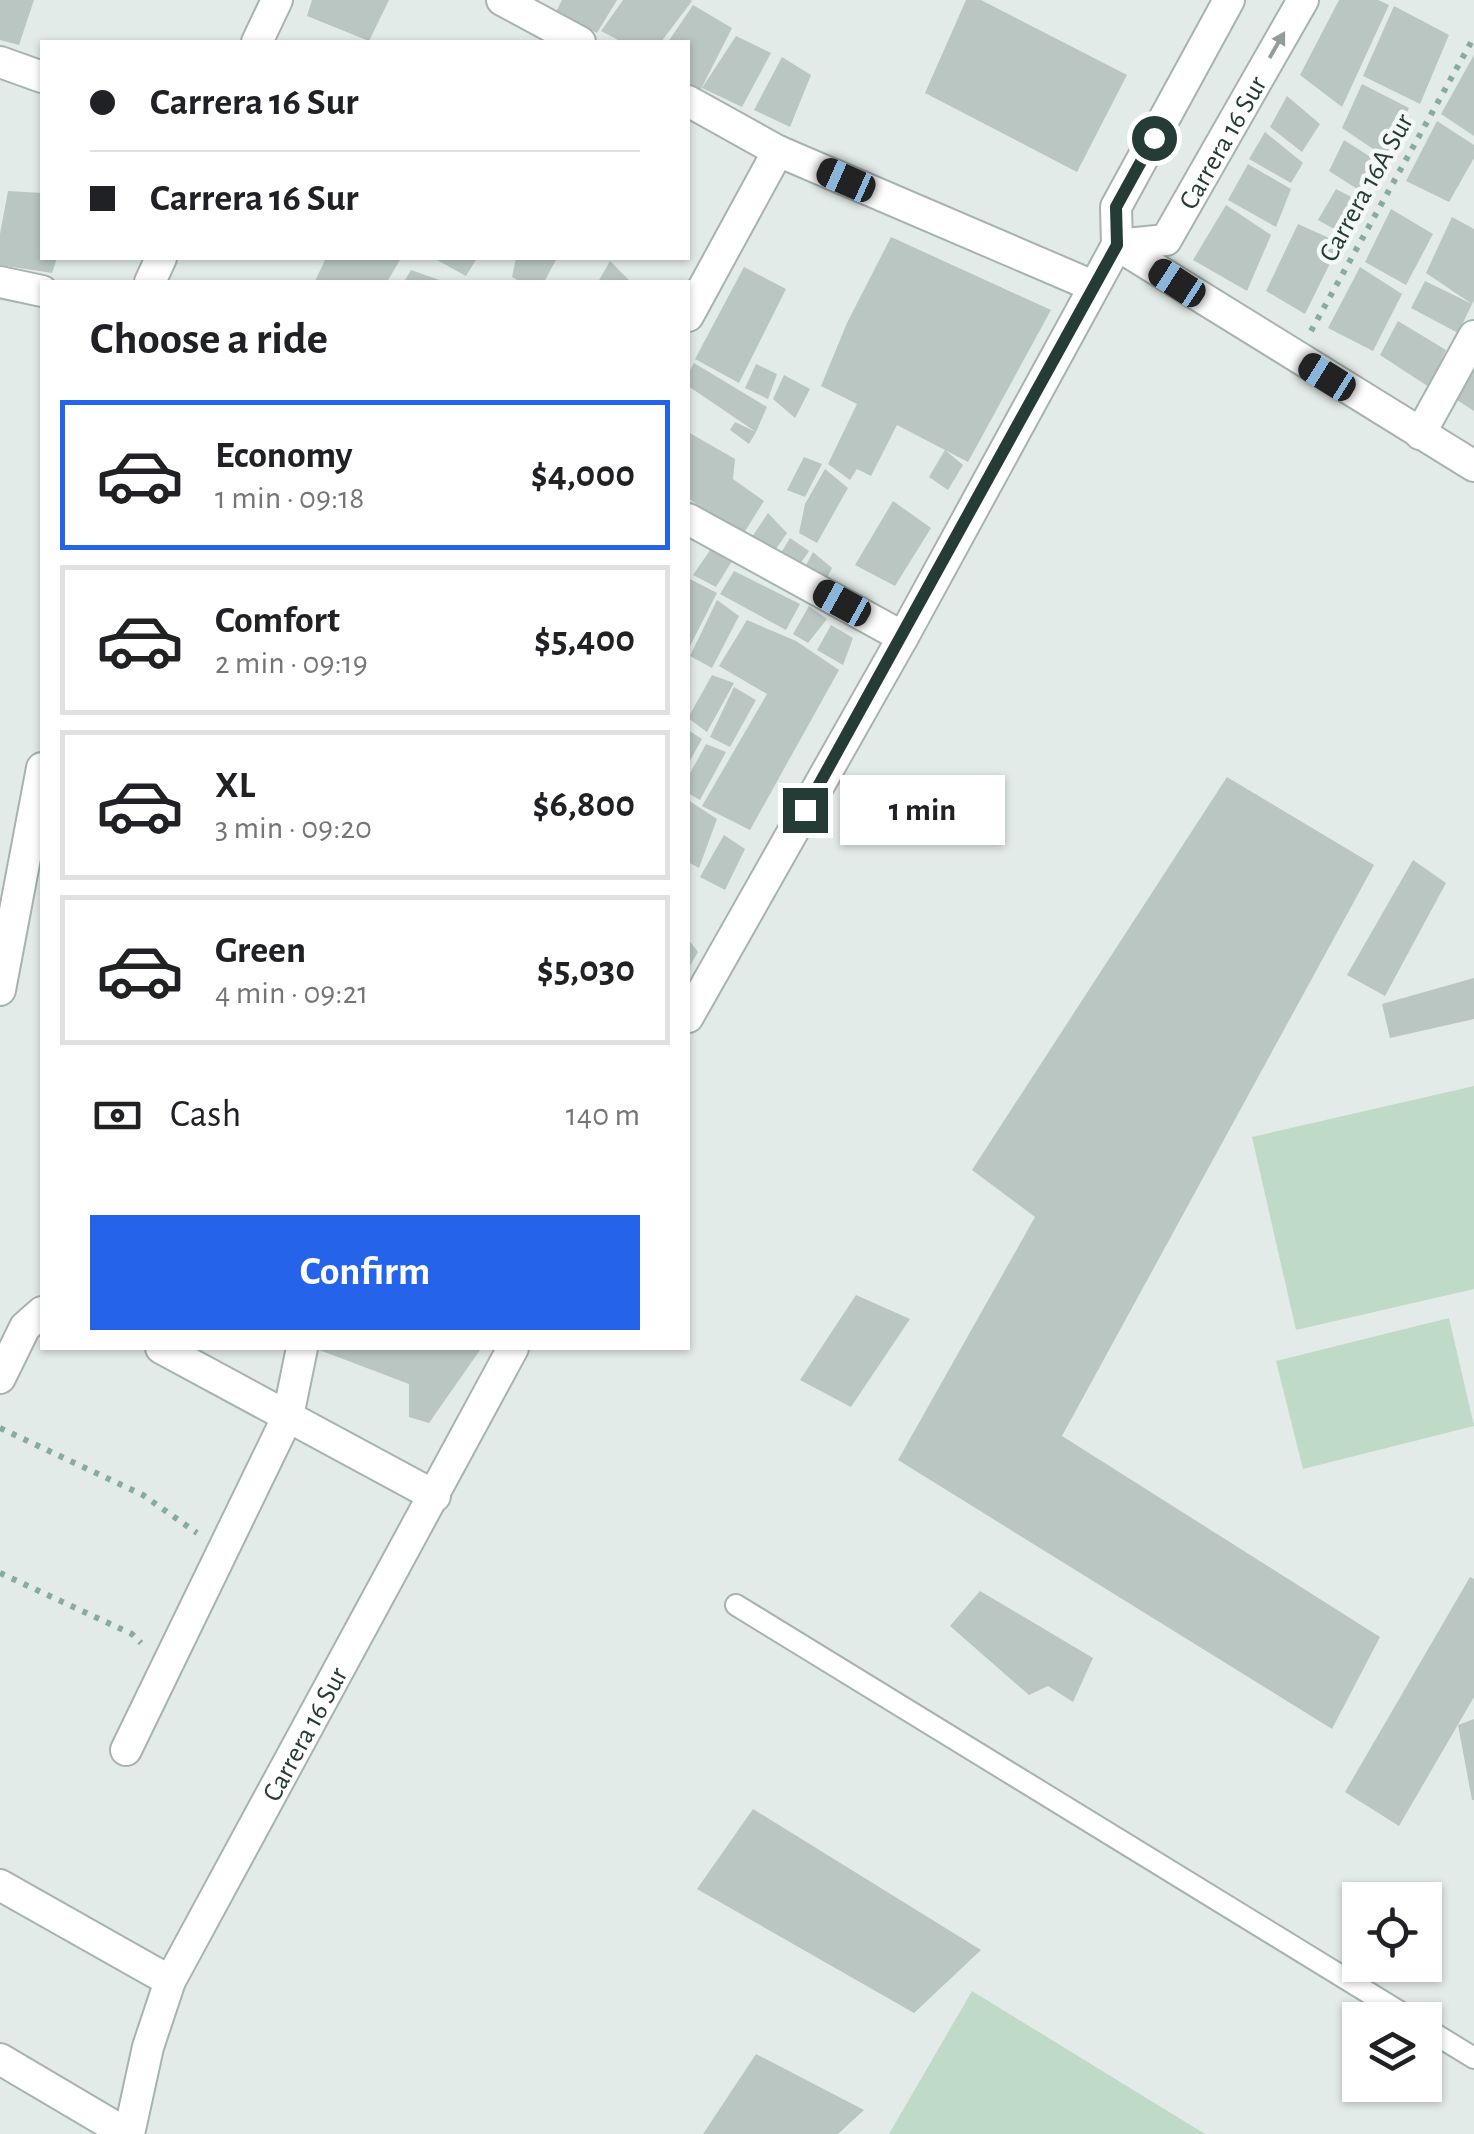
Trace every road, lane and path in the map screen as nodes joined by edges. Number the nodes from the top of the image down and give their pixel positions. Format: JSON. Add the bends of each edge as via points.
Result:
{"nodes":[{"id":1,"x":276,"y":0,"type":"edge"},
{"id":2,"x":502,"y":0,"type":"edge"},
{"id":3,"x":1230,"y":0,"type":"edge"},
{"id":4,"x":1303,"y":0,"type":"edge"},
{"id":5,"x":1474,"y":36,"type":"edge"},
{"id":6,"x":259,"y":40,"type":"edge"},
{"id":7,"x":576,"y":40,"type":"edge"},
{"id":8,"x":0,"y":62,"type":"edge"},
{"id":9,"x":40,"y":77,"type":"edge"},
{"id":10,"x":690,"y":102,"type":"edge"},
{"id":11,"x":778,"y":151,"type":"junction"},
{"id":12,"x":1117,"y":245,"type":"junction"},
{"id":13,"x":0,"y":282,"type":"edge"},
{"id":14,"x":1093,"y":286,"type":"junction"},
{"id":15,"x":40,"y":291,"type":"edge"},
{"id":16,"x":690,"y":312,"type":"edge"},
{"id":17,"x":1474,"y":336,"type":"edge"},
{"id":18,"x":1296,"y":358,"type":"junction"},
{"id":19,"x":1420,"y":434,"type":"junction"},
{"id":20,"x":1474,"y":466,"type":"edge"},
{"id":21,"x":690,"y":519,"type":"edge"},
{"id":22,"x":903,"y":637,"type":"junction"},
{"id":23,"x":40,"y":779,"type":"edge"},
{"id":24,"x":0,"y":990,"type":"edge"},
{"id":25,"x":690,"y":1014,"type":"edge"},
{"id":26,"x":40,"y":1314,"type":"edge"},
{"id":27,"x":165,"y":1350,"type":"edge"},
{"id":28,"x":302,"y":1350,"type":"edge"},
{"id":29,"x":512,"y":1350,"type":"edge"},
{"id":30,"x":0,"y":1378,"type":"edge"},
{"id":31,"x":288,"y":1416,"type":"junction"},
{"id":32,"x":0,"y":1428,"type":"edge"},
{"id":33,"x":434,"y":1496,"type":"junction"},
{"id":34,"x":223,"y":1551,"type":"junction"},
{"id":35,"x":0,"y":1572,"type":"edge"},
{"id":36,"x":736,"y":1604,"type":"dead end"},
{"id":37,"x":166,"y":1669,"type":"junction"},
{"id":38,"x":126,"y":1750,"type":"dead end"},
{"id":39,"x":0,"y":1884,"type":"edge"},
{"id":40,"x":170,"y":1981,"type":"junction"},
{"id":41,"x":1384,"y":2002,"type":"edge"},
{"id":42,"x":1442,"y":2038,"type":"edge"},
{"id":43,"x":1474,"y":2058,"type":"edge"},
{"id":44,"x":0,"y":2059,"type":"edge"},
{"id":45,"x":128,"y":2134,"type":"edge"}],
"edges":[{"from":1,"to":6,"type":"street"},
{"from":2,"to":7,"type":"street"},
{"from":3,"to":12,"type":"street","via":[[1116,207]]},
{"from":12,"to":4,"type":"street","name":"Carrera 16 Sur","one_way":true,"via":[[1166,240]]},
{"from":5,"to":18,"type":"path","name":"Carrera 16A Sur"},
{"from":8,"to":9,"type":"street"},
{"from":10,"to":11,"type":"street"},
{"from":11,"to":14,"type":"street"},
{"from":11,"to":16,"type":"street"},
{"from":12,"to":14,"type":"street"},
{"from":12,"to":18,"type":"street"},
{"from":13,"to":15,"type":"street"},
{"from":14,"to":22,"type":"street"},
{"from":17,"to":19,"type":"street"},
{"from":18,"to":19,"type":"street"},
{"from":19,"to":20,"type":"street"},
{"from":21,"to":22,"type":"street"},
{"from":22,"to":25,"type":"street"},
{"from":23,"to":24,"type":"street"},
{"from":26,"to":30,"type":"street"},
{"from":27,"to":31,"type":"street"},
{"from":28,"to":31,"type":"street"},
{"from":29,"to":33,"type":"street","name":"Carrera 16 Sur"},
{"from":31,"to":33,"type":"street"},
{"from":31,"to":34,"type":"street"},
{"from":32,"to":34,"type":"path","via":[[144,1494]]},
{"from":33,"to":40,"type":"street","name":"Carrera 16 Sur"},
{"from":34,"to":37,"type":"street"},
{"from":35,"to":37,"type":"path","via":[[132,1634]]},
{"from":36,"to":41,"type":"lane"},
{"from":37,"to":38,"type":"street"},
{"from":39,"to":40,"type":"street"},
{"from":40,"to":45,"type":"street","name":"Carrera 16 Sur"},
{"from":42,"to":43,"type":"lane"},
{"from":44,"to":45,"type":"street"}]}
